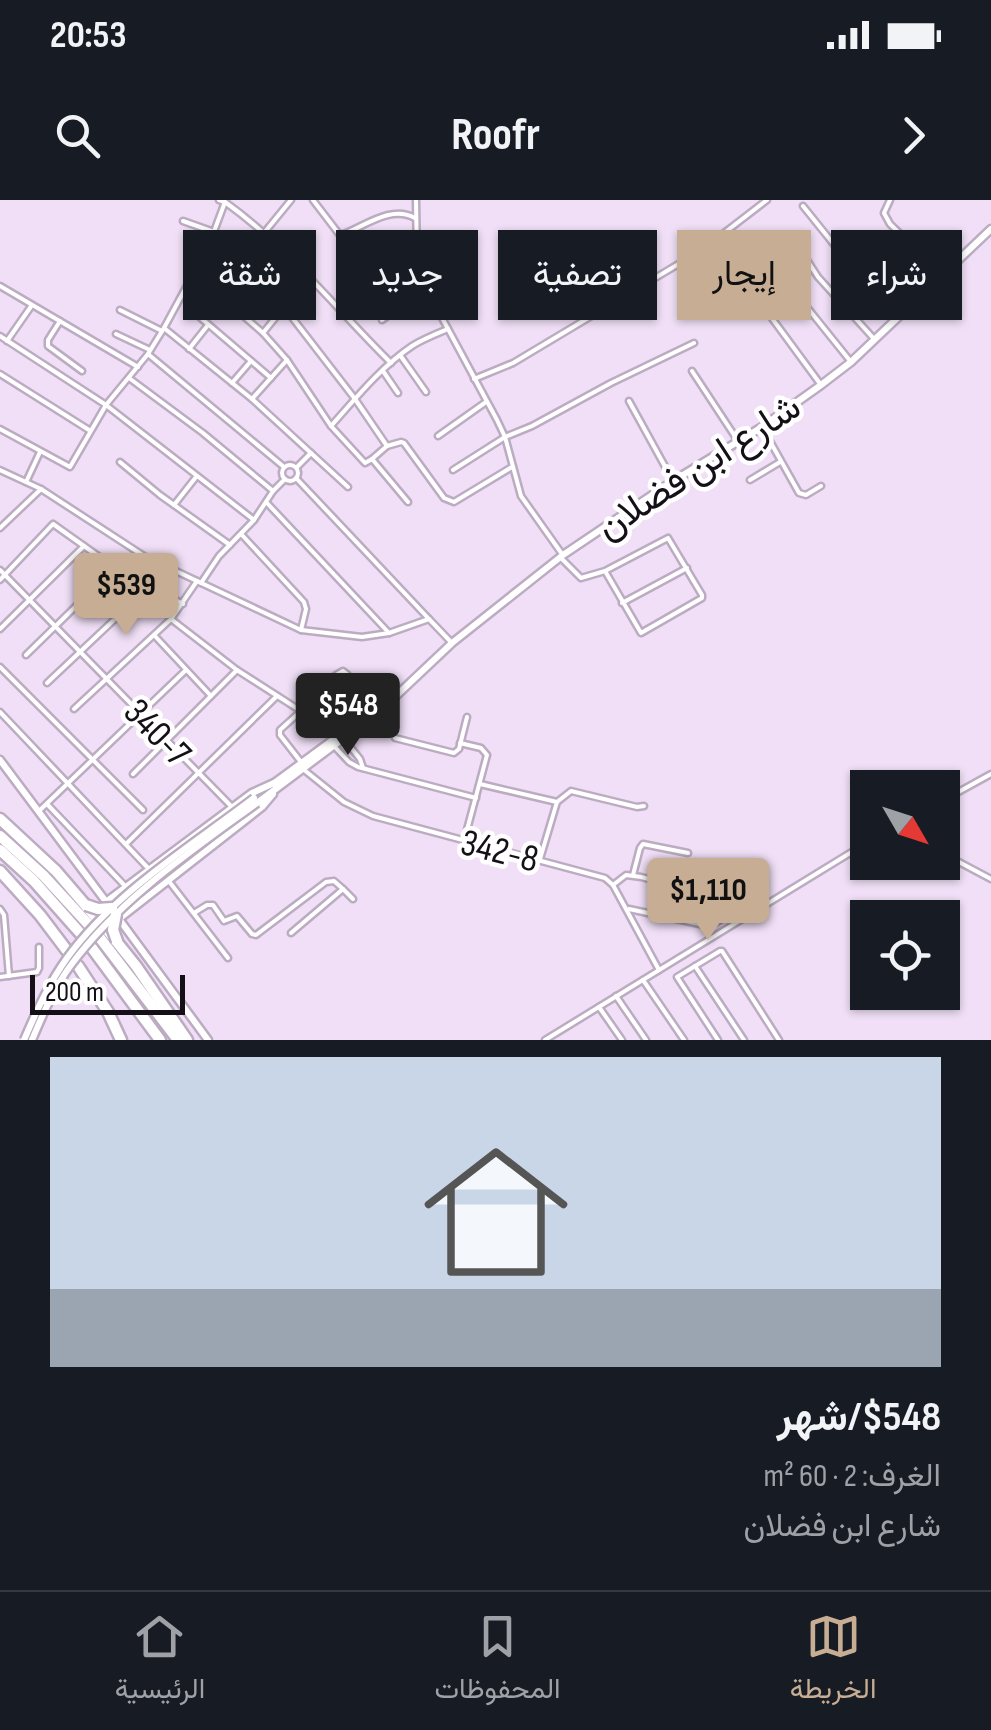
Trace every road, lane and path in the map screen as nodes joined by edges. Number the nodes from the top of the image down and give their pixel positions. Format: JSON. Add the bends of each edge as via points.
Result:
{"nodes":[{"id":1,"x":291,"y":200,"type":"edge"},
{"id":2,"x":313,"y":200,"type":"edge"},
{"id":3,"x":416,"y":200,"type":"edge"},
{"id":4,"x":767,"y":200,"type":"edge"},
{"id":5,"x":890,"y":200,"type":"edge"},
{"id":6,"x":222,"y":201,"type":"edge"},
{"id":7,"x":803,"y":206,"type":"dead end"},
{"id":8,"x":415,"y":218,"type":"junction"},
{"id":9,"x":183,"y":220,"type":"dead end"},
{"id":10,"x":991,"y":228,"type":"edge"},
{"id":11,"x":209,"y":230,"type":"edge"},
{"id":12,"x":215,"y":230,"type":"edge"},
{"id":13,"x":260,"y":230,"type":"edge"},
{"id":14,"x":266,"y":230,"type":"edge"},
{"id":15,"x":416,"y":230,"type":"edge"},
{"id":16,"x":896,"y":230,"type":"edge"},
{"id":17,"x":831,"y":241,"type":"edge"},
{"id":18,"x":962,"y":258,"type":"edge"},
{"id":19,"x":811,"y":266,"type":"edge"},
{"id":20,"x":316,"y":283,"type":"edge"},
{"id":21,"x":0,"y":286,"type":"edge"},
{"id":22,"x":183,"y":292,"type":"edge"},
{"id":23,"x":32,"y":304,"type":"junction"},
{"id":24,"x":120,"y":310,"type":"dead end"},
{"id":25,"x":811,"y":312,"type":"edge"},
{"id":26,"x":203,"y":320,"type":"edge"},
{"id":27,"x":248,"y":320,"type":"edge"},
{"id":28,"x":274,"y":320,"type":"edge"},
{"id":29,"x":294,"y":320,"type":"edge"},
{"id":30,"x":443,"y":320,"type":"edge"},
{"id":31,"x":773,"y":320,"type":"edge"},
{"id":32,"x":896,"y":320,"type":"edge"},
{"id":33,"x":60,"y":321,"type":"junction"},
{"id":34,"x":208,"y":324,"type":"junction"},
{"id":35,"x":448,"y":329,"type":"junction"},
{"id":36,"x":163,"y":330,"type":"junction"},
{"id":37,"x":263,"y":333,"type":"junction"},
{"id":38,"x":116,"y":334,"type":"dead end"},
{"id":39,"x":0,"y":336,"type":"edge"},
{"id":40,"x":875,"y":340,"type":"junction"},
{"id":41,"x":7,"y":341,"type":"junction"},
{"id":42,"x":694,"y":344,"type":"dead end"},
{"id":43,"x":189,"y":348,"type":"junction"},
{"id":44,"x":149,"y":352,"type":"junction"},
{"id":45,"x":400,"y":355,"type":"junction"},
{"id":46,"x":287,"y":360,"type":"junction"},
{"id":47,"x":252,"y":361,"type":"junction"},
{"id":48,"x":851,"y":362,"type":"junction"},
{"id":49,"x":391,"y":363,"type":"junction"},
{"id":50,"x":138,"y":367,"type":"junction"},
{"id":51,"x":383,"y":370,"type":"junction"},
{"id":52,"x":82,"y":371,"type":"dead end"},
{"id":53,"x":692,"y":371,"type":"dead end"},
{"id":54,"x":0,"y":374,"type":"edge"},
{"id":55,"x":129,"y":378,"type":"junction"},
{"id":56,"x":271,"y":378,"type":"junction"},
{"id":57,"x":474,"y":379,"type":"junction"},
{"id":58,"x":232,"y":383,"type":"junction"},
{"id":59,"x":821,"y":385,"type":"junction"},
{"id":60,"x":426,"y":392,"type":"dead end"},
{"id":61,"x":398,"y":393,"type":"dead end"},
{"id":62,"x":252,"y":399,"type":"junction"},
{"id":63,"x":354,"y":399,"type":"junction"},
{"id":64,"x":629,"y":401,"type":"dead end"},
{"id":65,"x":486,"y":402,"type":"junction"},
{"id":66,"x":106,"y":405,"type":"junction"},
{"id":67,"x":332,"y":426,"type":"junction"},
{"id":68,"x":762,"y":427,"type":"junction"},
{"id":69,"x":0,"y":429,"type":"edge"},
{"id":70,"x":91,"y":431,"type":"junction"},
{"id":71,"x":438,"y":436,"type":"dead end"},
{"id":72,"x":505,"y":438,"type":"junction"},
{"id":73,"x":738,"y":441,"type":"junction"},
{"id":74,"x":387,"y":446,"type":"junction"},
{"id":75,"x":40,"y":452,"type":"junction"},
{"id":76,"x":312,"y":453,"type":"junction"},
{"id":77,"x":372,"y":459,"type":"junction"},
{"id":78,"x":120,"y":462,"type":"dead end"},
{"id":79,"x":780,"y":462,"type":"junction"},
{"id":80,"x":512,"y":467,"type":"junction"},
{"id":81,"x":284,"y":468,"type":"junction"},
{"id":82,"x":296,"y":468,"type":"junction"},
{"id":83,"x":452,"y":470,"type":"dead end"},
{"id":84,"x":1,"y":471,"type":"edge"},
{"id":85,"x":197,"y":476,"type":"junction"},
{"id":86,"x":296,"y":478,"type":"junction"},
{"id":87,"x":285,"y":479,"type":"junction"},
{"id":88,"x":750,"y":480,"type":"dead end"},
{"id":89,"x":673,"y":481,"type":"junction"},
{"id":90,"x":26,"y":482,"type":"junction"},
{"id":91,"x":821,"y":486,"type":"dead end"},
{"id":92,"x":348,"y":487,"type":"dead end"},
{"id":93,"x":41,"y":489,"type":"junction"},
{"id":94,"x":273,"y":491,"type":"junction"},
{"id":95,"x":408,"y":502,"type":"dead end"},
{"id":96,"x":267,"y":503,"type":"junction"},
{"id":97,"x":174,"y":505,"type":"junction"},
{"id":98,"x":254,"y":520,"type":"junction"},
{"id":99,"x":0,"y":528,"type":"edge"},
{"id":100,"x":241,"y":534,"type":"junction"},
{"id":101,"x":230,"y":545,"type":"junction"},
{"id":102,"x":84,"y":546,"type":"junction"},
{"id":103,"x":561,"y":556,"type":"junction"},
{"id":104,"x":116,"y":568,"type":"junction"},
{"id":105,"x":687,"y":568,"type":"junction"},
{"id":106,"x":605,"y":571,"type":"junction"},
{"id":107,"x":2,"y":575,"type":"edge"},
{"id":108,"x":199,"y":582,"type":"junction"},
{"id":109,"x":150,"y":586,"type":"junction"},
{"id":110,"x":30,"y":600,"type":"junction"},
{"id":111,"x":622,"y":602,"type":"junction"},
{"id":112,"x":183,"y":604,"type":"junction"},
{"id":113,"x":171,"y":619,"type":"junction"},
{"id":114,"x":430,"y":619,"type":"junction"},
{"id":115,"x":55,"y":626,"type":"junction"},
{"id":116,"x":0,"y":630,"type":"edge"},
{"id":117,"x":301,"y":630,"type":"junction"},
{"id":118,"x":389,"y":633,"type":"junction"},
{"id":119,"x":154,"y":635,"type":"junction"},
{"id":120,"x":452,"y":643,"type":"junction"},
{"id":121,"x":80,"y":652,"type":"junction"},
{"id":122,"x":26,"y":655,"type":"dead end"},
{"id":123,"x":0,"y":667,"type":"edge"},
{"id":124,"x":186,"y":670,"type":"junction"},
{"id":125,"x":237,"y":670,"type":"junction"},
{"id":126,"x":106,"y":679,"type":"junction"},
{"id":127,"x":47,"y":683,"type":"dead end"},
{"id":128,"x":396,"y":694,"type":"junction"},
{"id":129,"x":210,"y":696,"type":"junction"},
{"id":130,"x":277,"y":696,"type":"junction"},
{"id":131,"x":74,"y":709,"type":"dead end"},
{"id":132,"x":301,"y":710,"type":"junction"},
{"id":133,"x":371,"y":710,"type":"junction"},
{"id":134,"x":0,"y":712,"type":"edge"},
{"id":135,"x":139,"y":713,"type":"junction"},
{"id":136,"x":467,"y":716,"type":"dead end"},
{"id":137,"x":395,"y":738,"type":"dead end"},
{"id":138,"x":343,"y":739,"type":"junction"},
{"id":139,"x":166,"y":741,"type":"junction"},
{"id":140,"x":460,"y":743,"type":"junction"},
{"id":141,"x":334,"y":746,"type":"junction"},
{"id":142,"x":0,"y":760,"type":"edge"},
{"id":143,"x":92,"y":760,"type":"junction"},
{"id":144,"x":302,"y":766,"type":"junction"},
{"id":145,"x":363,"y":768,"type":"junction"},
{"id":146,"x":198,"y":773,"type":"junction"},
{"id":147,"x":133,"y":774,"type":"dead end"},
{"id":148,"x":991,"y":774,"type":"edge"},
{"id":149,"x":68,"y":783,"type":"junction"},
{"id":150,"x":480,"y":784,"type":"junction"},
{"id":151,"x":276,"y":786,"type":"junction"},
{"id":152,"x":960,"y":791,"type":"edge"},
{"id":153,"x":476,"y":798,"type":"junction"},
{"id":154,"x":556,"y":802,"type":"junction"},
{"id":155,"x":47,"y":804,"type":"junction"},
{"id":156,"x":644,"y":806,"type":"dead end"},
{"id":157,"x":232,"y":808,"type":"junction"},
{"id":158,"x":143,"y":810,"type":"dead end"},
{"id":159,"x":38,"y":812,"type":"junction"},
{"id":160,"x":0,"y":820,"type":"edge"},
{"id":161,"x":0,"y":836,"type":"edge"},
{"id":162,"x":464,"y":840,"type":"junction"},
{"id":163,"x":126,"y":844,"type":"junction"},
{"id":164,"x":0,"y":850,"type":"edge"},
{"id":165,"x":688,"y":853,"type":"dead end"},
{"id":166,"x":850,"y":853,"type":"edge"},
{"id":167,"x":540,"y":859,"type":"junction"},
{"id":168,"x":960,"y":863,"type":"edge"},
{"id":169,"x":150,"y":870,"type":"junction"},
{"id":170,"x":0,"y":872,"type":"edge"},
{"id":171,"x":633,"y":875,"type":"junction"},
{"id":172,"x":991,"y":879,"type":"edge"},
{"id":173,"x":168,"y":880,"type":"junction"},
{"id":174,"x":614,"y":885,"type":"junction"},
{"id":175,"x":126,"y":887,"type":"junction"},
{"id":176,"x":343,"y":889,"type":"junction"},
{"id":177,"x":353,"y":899,"type":"dead end"},
{"id":178,"x":86,"y":904,"type":"junction"},
{"id":179,"x":626,"y":908,"type":"junction"},
{"id":180,"x":0,"y":909,"type":"edge"},
{"id":181,"x":113,"y":911,"type":"junction"},
{"id":182,"x":194,"y":913,"type":"junction"},
{"id":183,"x":94,"y":932,"type":"junction"},
{"id":184,"x":292,"y":933,"type":"dead end"},
{"id":185,"x":116,"y":941,"type":"junction"},
{"id":186,"x":39,"y":947,"type":"dead end"},
{"id":187,"x":68,"y":952,"type":"dead end"},
{"id":188,"x":228,"y":958,"type":"dead end"},
{"id":189,"x":78,"y":966,"type":"dead end"},
{"id":190,"x":695,"y":966,"type":"junction"},
{"id":191,"x":659,"y":970,"type":"junction"},
{"id":192,"x":9,"y":976,"type":"junction"},
{"id":193,"x":0,"y":978,"type":"edge"},
{"id":194,"x":644,"y":980,"type":"junction"},
{"id":195,"x":616,"y":996,"type":"junction"},
{"id":196,"x":600,"y":1006,"type":"junction"},
{"id":197,"x":552,"y":1038,"type":"edge"},
{"id":198,"x":28,"y":1040,"type":"edge"},
{"id":199,"x":121,"y":1040,"type":"edge"},
{"id":200,"x":160,"y":1040,"type":"edge"},
{"id":201,"x":178,"y":1040,"type":"edge"},
{"id":202,"x":187,"y":1040,"type":"edge"},
{"id":203,"x":208,"y":1040,"type":"edge"},
{"id":204,"x":545,"y":1040,"type":"edge"},
{"id":205,"x":622,"y":1040,"type":"edge"},
{"id":206,"x":646,"y":1040,"type":"edge"},
{"id":207,"x":684,"y":1040,"type":"edge"},
{"id":208,"x":718,"y":1040,"type":"edge"},
{"id":209,"x":744,"y":1040,"type":"edge"},
{"id":210,"x":779,"y":1040,"type":"edge"}],
"edges":[{"from":1,"to":14,"type":"street"},
{"from":2,"to":8,"type":"street","via":[[338,234],[396,212]]},
{"from":3,"to":8,"type":"street"},
{"from":4,"to":57,"type":"street","via":[[702,250]]},
{"from":5,"to":16,"type":"street","via":[[884,210]]},
{"from":6,"to":12,"type":"street"},
{"from":6,"to":13,"type":"street"},
{"from":7,"to":17,"type":"street"},
{"from":8,"to":15,"type":"street"},
{"from":9,"to":11,"type":"street"},
{"from":10,"to":18,"type":"street","name":"شارع ابن فضلان"},
{"from":19,"to":40,"type":"street"},
{"from":20,"to":49,"type":"street"},
{"from":21,"to":23,"type":"street"},
{"from":22,"to":36,"type":"street"},
{"from":23,"to":33,"type":"street"},
{"from":23,"to":41,"type":"street"},
{"from":24,"to":36,"type":"street"},
{"from":25,"to":48,"type":"street"},
{"from":26,"to":34,"type":"street"},
{"from":27,"to":37,"type":"street"},
{"from":28,"to":37,"type":"street"},
{"from":29,"to":63,"type":"street"},
{"from":30,"to":35,"type":"street"},
{"from":31,"to":59,"type":"street"},
{"from":32,"to":40,"type":"street","name":"شارع ابن فضلان"},
{"from":33,"to":50,"type":"street"},
{"from":33,"to":52,"type":"street","via":[[48,346]]},
{"from":34,"to":43,"type":"street"},
{"from":34,"to":47,"type":"street"},
{"from":35,"to":45,"type":"street"},
{"from":35,"to":57,"type":"street"},
{"from":36,"to":43,"type":"street"},
{"from":36,"to":44,"type":"street"},
{"from":37,"to":46,"type":"street"},
{"from":38,"to":44,"type":"street"},
{"from":39,"to":41,"type":"street"},
{"from":40,"to":48,"type":"street","name":"شارع ابن فضلان"},
{"from":41,"to":66,"type":"street"},
{"from":42,"to":72,"type":"street"},
{"from":43,"to":58,"type":"street"},
{"from":44,"to":50,"type":"street"},
{"from":44,"to":81,"type":"street"},
{"from":45,"to":49,"type":"street"},
{"from":45,"to":60,"type":"street"},
{"from":46,"to":56,"type":"street"},
{"from":46,"to":67,"type":"street"},
{"from":47,"to":56,"type":"street"},
{"from":47,"to":58,"type":"street"},
{"from":48,"to":59,"type":"street","name":"شارع ابن فضلان"},
{"from":49,"to":51,"type":"street"},
{"from":50,"to":55,"type":"street"},
{"from":51,"to":61,"type":"street"},
{"from":51,"to":63,"type":"street"},
{"from":53,"to":73,"type":"street"},
{"from":54,"to":70,"type":"street"},
{"from":55,"to":66,"type":"street"},
{"from":55,"to":94,"type":"street"},
{"from":56,"to":62,"type":"street"},
{"from":57,"to":65,"type":"street"},
{"from":58,"to":62,"type":"street"},
{"from":59,"to":68,"type":"street","name":"شارع ابن فضلان"},
{"from":62,"to":76,"type":"street"},
{"from":63,"to":67,"type":"street"},
{"from":63,"to":74,"type":"street"},
{"from":64,"to":89,"type":"street"},
{"from":65,"to":71,"type":"street"},
{"from":65,"to":72,"type":"street"},
{"from":66,"to":70,"type":"street"},
{"from":66,"to":85,"type":"street"},
{"from":67,"to":77,"type":"street","via":[[365,463]]},
{"from":68,"to":73,"type":"street","name":"شارع ابن فضلان"},
{"from":68,"to":79,"type":"street"},
{"from":69,"to":75,"type":"street"},
{"from":70,"to":75,"type":"street","via":[[70,468]]},
{"from":72,"to":80,"type":"street"},
{"from":72,"to":83,"type":"street"},
{"from":73,"to":89,"type":"street","name":"شارع ابن فضلان"},
{"from":74,"to":77,"type":"street"},
{"from":74,"to":80,"type":"street","via":[[404,443],[450,502]]},
{"from":75,"to":90,"type":"street"},
{"from":76,"to":82,"type":"street"},
{"from":76,"to":92,"type":"street"},
{"from":77,"to":95,"type":"street"},
{"from":78,"to":97,"type":"street"},
{"from":79,"to":88,"type":"street"},
{"from":79,"to":91,"type":"street","via":[[802,495]]},
{"from":80,"to":103,"type":"street","via":[[521,496]]},
{"from":81,"to":82,"type":"street"},
{"from":81,"to":87,"type":"street"},
{"from":82,"to":86,"type":"street"},
{"from":84,"to":90,"type":"street"},
{"from":85,"to":97,"type":"street"},
{"from":85,"to":98,"type":"street"},
{"from":86,"to":87,"type":"street"},
{"from":86,"to":114,"type":"street"},
{"from":87,"to":94,"type":"street"},
{"from":89,"to":103,"type":"street","name":"شارع ابن فضلان"},
{"from":90,"to":93,"type":"street"},
{"from":93,"to":99,"type":"street"},
{"from":93,"to":108,"type":"street","via":[[144,556]]},
{"from":94,"to":96,"type":"street"},
{"from":96,"to":98,"type":"street"},
{"from":96,"to":118,"type":"street"},
{"from":97,"to":101,"type":"street"},
{"from":98,"to":100,"type":"street"},
{"from":100,"to":101,"type":"street"},
{"from":100,"to":117,"type":"street","via":[[305,604]]},
{"from":101,"to":108,"type":"street"},
{"from":102,"to":104,"type":"street"},
{"from":102,"to":107,"type":"street","via":[[53,524]]},
{"from":102,"to":110,"type":"street"},
{"from":103,"to":106,"type":"street","via":[[580,578]]},
{"from":103,"to":120,"type":"street","name":"شارع ابن فضلان"},
{"from":104,"to":109,"type":"street"},
{"from":104,"to":115,"type":"street"},
{"from":105,"to":106,"type":"street","via":[[668,538]]},
{"from":105,"to":111,"type":"street"},
{"from":105,"to":111,"type":"street","via":[[702,598],[641,632]]},
{"from":106,"to":111,"type":"street"},
{"from":107,"to":110,"type":"street","name":"340-7"},
{"from":108,"to":112,"type":"street"},
{"from":108,"to":117,"type":"street"},
{"from":109,"to":112,"type":"street"},
{"from":109,"to":121,"type":"street"},
{"from":110,"to":115,"type":"street","name":"340-7"},
{"from":110,"to":116,"type":"street"},
{"from":112,"to":113,"type":"street"},
{"from":113,"to":119,"type":"street"},
{"from":113,"to":125,"type":"street"},
{"from":114,"to":118,"type":"street"},
{"from":114,"to":120,"type":"street"},
{"from":115,"to":121,"type":"street","name":"340-7"},
{"from":115,"to":122,"type":"street"},
{"from":117,"to":118,"type":"street"},
{"from":119,"to":124,"type":"street"},
{"from":119,"to":126,"type":"street"},
{"from":120,"to":128,"type":"street","name":"شارع ابن فضلان"},
{"from":121,"to":126,"type":"street","name":"340-7"},
{"from":121,"to":127,"type":"street"},
{"from":123,"to":143,"type":"street"},
{"from":124,"to":129,"type":"street"},
{"from":124,"to":135,"type":"street"},
{"from":125,"to":129,"type":"street"},
{"from":125,"to":130,"type":"street"},
{"from":126,"to":131,"type":"street"},
{"from":126,"to":135,"type":"street","name":"340-7"},
{"from":128,"to":133,"type":"street","name":"شارع ابن فضلان"},
{"from":128,"to":138,"type":"street","name":"شارع ابن فضلان"},
{"from":129,"to":139,"type":"street"},
{"from":130,"to":132,"type":"street"},
{"from":130,"to":146,"type":"street"},
{"from":132,"to":133,"type":"street","via":[[343,671]]},
{"from":132,"to":144,"type":"street","via":[[279,732]]},
{"from":133,"to":144,"type":"street","name":"شارع ابن فضلان"},
{"from":134,"to":149,"type":"street"},
{"from":135,"to":139,"type":"street","name":"340-7"},
{"from":135,"to":143,"type":"street"},
{"from":136,"to":140,"type":"street"},
{"from":137,"to":140,"type":"street","via":[[454,753]]},
{"from":138,"to":141,"type":"street","name":"شارع ابن فضلان"},
{"from":138,"to":145,"type":"street"},
{"from":139,"to":146,"type":"street","name":"340-7"},
{"from":139,"to":147,"type":"street"},
{"from":140,"to":150,"type":"street","via":[[487,755]]},
{"from":141,"to":144,"type":"street","name":"شارع ابن فضلان"},
{"from":141,"to":145,"type":"street"},
{"from":142,"to":159,"type":"street"},
{"from":143,"to":149,"type":"street"},
{"from":143,"to":158,"type":"street"},
{"from":144,"to":151,"type":"street","name":"شارع ابن فضلان"},
{"from":144,"to":162,"type":"street","name":"342-8","via":[[362,811]]},
{"from":145,"to":153,"type":"street"},
{"from":146,"to":157,"type":"street","name":"340-7"},
{"from":146,"to":163,"type":"street"},
{"from":148,"to":152,"type":"street"},
{"from":149,"to":155,"type":"street"},
{"from":149,"to":163,"type":"street"},
{"from":150,"to":153,"type":"street"},
{"from":150,"to":154,"type":"street"},
{"from":151,"to":157,"type":"street"},
{"from":151,"to":173,"type":"street","via":[[262,806]]},
{"from":151,"to":181,"type":"street","name":"شارع ابن فضلان","bridge":true},
{"from":153,"to":162,"type":"street"},
{"from":154,"to":156,"type":"street","via":[[574,790]]},
{"from":154,"to":167,"type":"street"},
{"from":155,"to":159,"type":"street"},
{"from":155,"to":175,"type":"street"},
{"from":157,"to":169,"type":"street"},
{"from":159,"to":181,"type":"street"},
{"from":160,"to":178,"type":"highway"},
{"from":161,"to":183,"type":"highway"},
{"from":162,"to":167,"type":"street","name":"342-8"},
{"from":163,"to":169,"type":"street"},
{"from":164,"to":183,"type":"highway"},
{"from":165,"to":171,"type":"street","via":[[643,844]]},
{"from":166,"to":191,"type":"street"},
{"from":167,"to":174,"type":"street","name":"342-8"},
{"from":168,"to":172,"type":"street"},
{"from":169,"to":175,"type":"street"},
{"from":170,"to":187,"type":"highway"},
{"from":171,"to":174,"type":"street"},
{"from":171,"to":179,"type":"street","via":[[715,896],[723,916],[705,926]]},
{"from":173,"to":181,"type":"street"},
{"from":173,"to":182,"type":"street"},
{"from":174,"to":179,"type":"street"},
{"from":175,"to":181,"type":"street"},
{"from":176,"to":177,"type":"street"},
{"from":176,"to":182,"type":"street","via":[[326,882],[256,935],[237,916],[224,920],[212,905]]},
{"from":176,"to":184,"type":"street"},
{"from":178,"to":181,"type":"highway","bridge":true},
{"from":178,"to":183,"type":"highway","bridge":true},
{"from":179,"to":191,"type":"street"},
{"from":180,"to":192,"type":"street"},
{"from":181,"to":183,"type":"street","bridge":true},
{"from":181,"to":185,"type":"highway","bridge":true},
{"from":181,"to":203,"type":"street"},
{"from":182,"to":188,"type":"street"},
{"from":183,"to":185,"type":"highway","bridge":true},
{"from":183,"to":198,"type":"street","bridge":true,"via":[[62,967]]},
{"from":183,"to":200,"type":"highway"},
{"from":183,"to":201,"type":"highway"},
{"from":185,"to":202,"type":"highway"},
{"from":186,"to":192,"type":"street","via":[[37,972]]},
{"from":189,"to":199,"type":"highway"},
{"from":190,"to":208,"type":"street","via":[[677,977]]},
{"from":190,"to":209,"type":"street"},
{"from":190,"to":210,"type":"street","via":[[722,952]]},
{"from":191,"to":194,"type":"street"},
{"from":192,"to":193,"type":"street"},
{"from":194,"to":195,"type":"street"},
{"from":194,"to":207,"type":"street"},
{"from":195,"to":196,"type":"street"},
{"from":195,"to":206,"type":"street"},
{"from":196,"to":197,"type":"street"},
{"from":196,"to":205,"type":"street"},
{"from":197,"to":204,"type":"street"}]}
